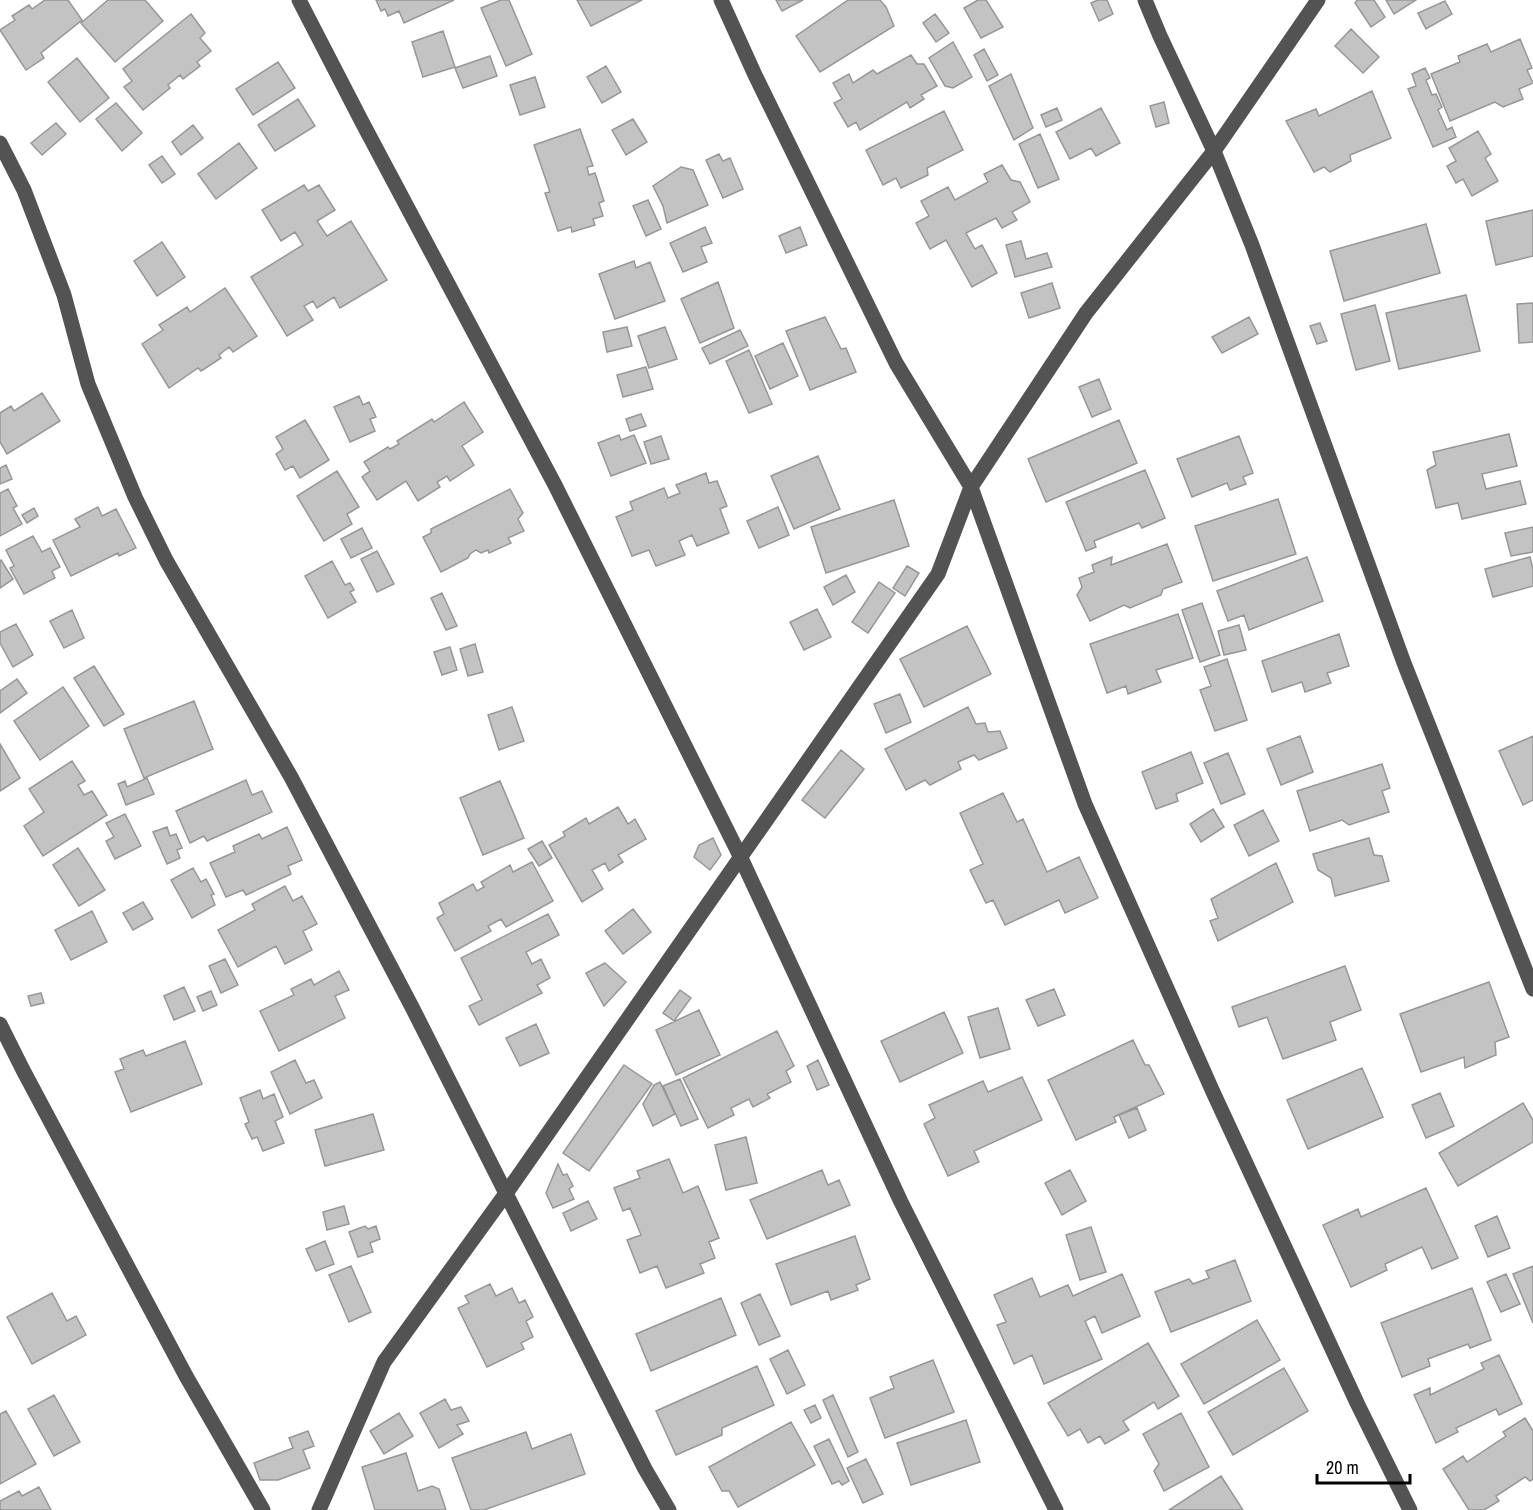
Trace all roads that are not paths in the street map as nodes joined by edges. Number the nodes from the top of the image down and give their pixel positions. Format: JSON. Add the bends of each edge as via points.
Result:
{"nodes":[{"id":1,"x":299,"y":0,"type":"edge"},
{"id":2,"x":721,"y":0,"type":"edge"},
{"id":3,"x":1145,"y":0,"type":"edge"},
{"id":4,"x":1318,"y":0,"type":"edge"},
{"id":5,"x":0,"y":143,"type":"edge"},
{"id":6,"x":1214,"y":151,"type":"junction"},
{"id":7,"x":971,"y":487,"type":"junction"},
{"id":8,"x":741,"y":858,"type":"junction"},
{"id":9,"x":1533,"y":989,"type":"edge"},
{"id":10,"x":0,"y":1024,"type":"edge"},
{"id":11,"x":507,"y":1192,"type":"junction"},
{"id":12,"x":263,"y":1510,"type":"edge"},
{"id":13,"x":319,"y":1510,"type":"edge"},
{"id":14,"x":669,"y":1510,"type":"edge"},
{"id":15,"x":1056,"y":1510,"type":"edge"},
{"id":16,"x":1410,"y":1510,"type":"edge"}],
"edges":[{"from":1,"to":8,"type":"street","via":[[555,485]]},
{"from":2,"to":7,"type":"street","via":[[896,363]]},
{"from":3,"to":6,"type":"street"},
{"from":4,"to":6,"type":"street"},
{"from":5,"to":11,"type":"street","via":[[24,190],[64,295],[88,384],[135,497],[166,560],[291,777]]},
{"from":6,"to":7,"type":"street","via":[[1086,313]]},
{"from":6,"to":9,"type":"street","via":[[1408,674]]},
{"from":7,"to":8,"type":"street","via":[[938,574]]},
{"from":7,"to":16,"type":"street","via":[[1085,804],[1223,1114]]},
{"from":8,"to":11,"type":"street"},
{"from":8,"to":15,"type":"street","via":[[901,1202]]},
{"from":10,"to":12,"type":"street","via":[[180,1365]]},
{"from":11,"to":13,"type":"street","via":[[384,1362]]},
{"from":11,"to":14,"type":"street"}]}
